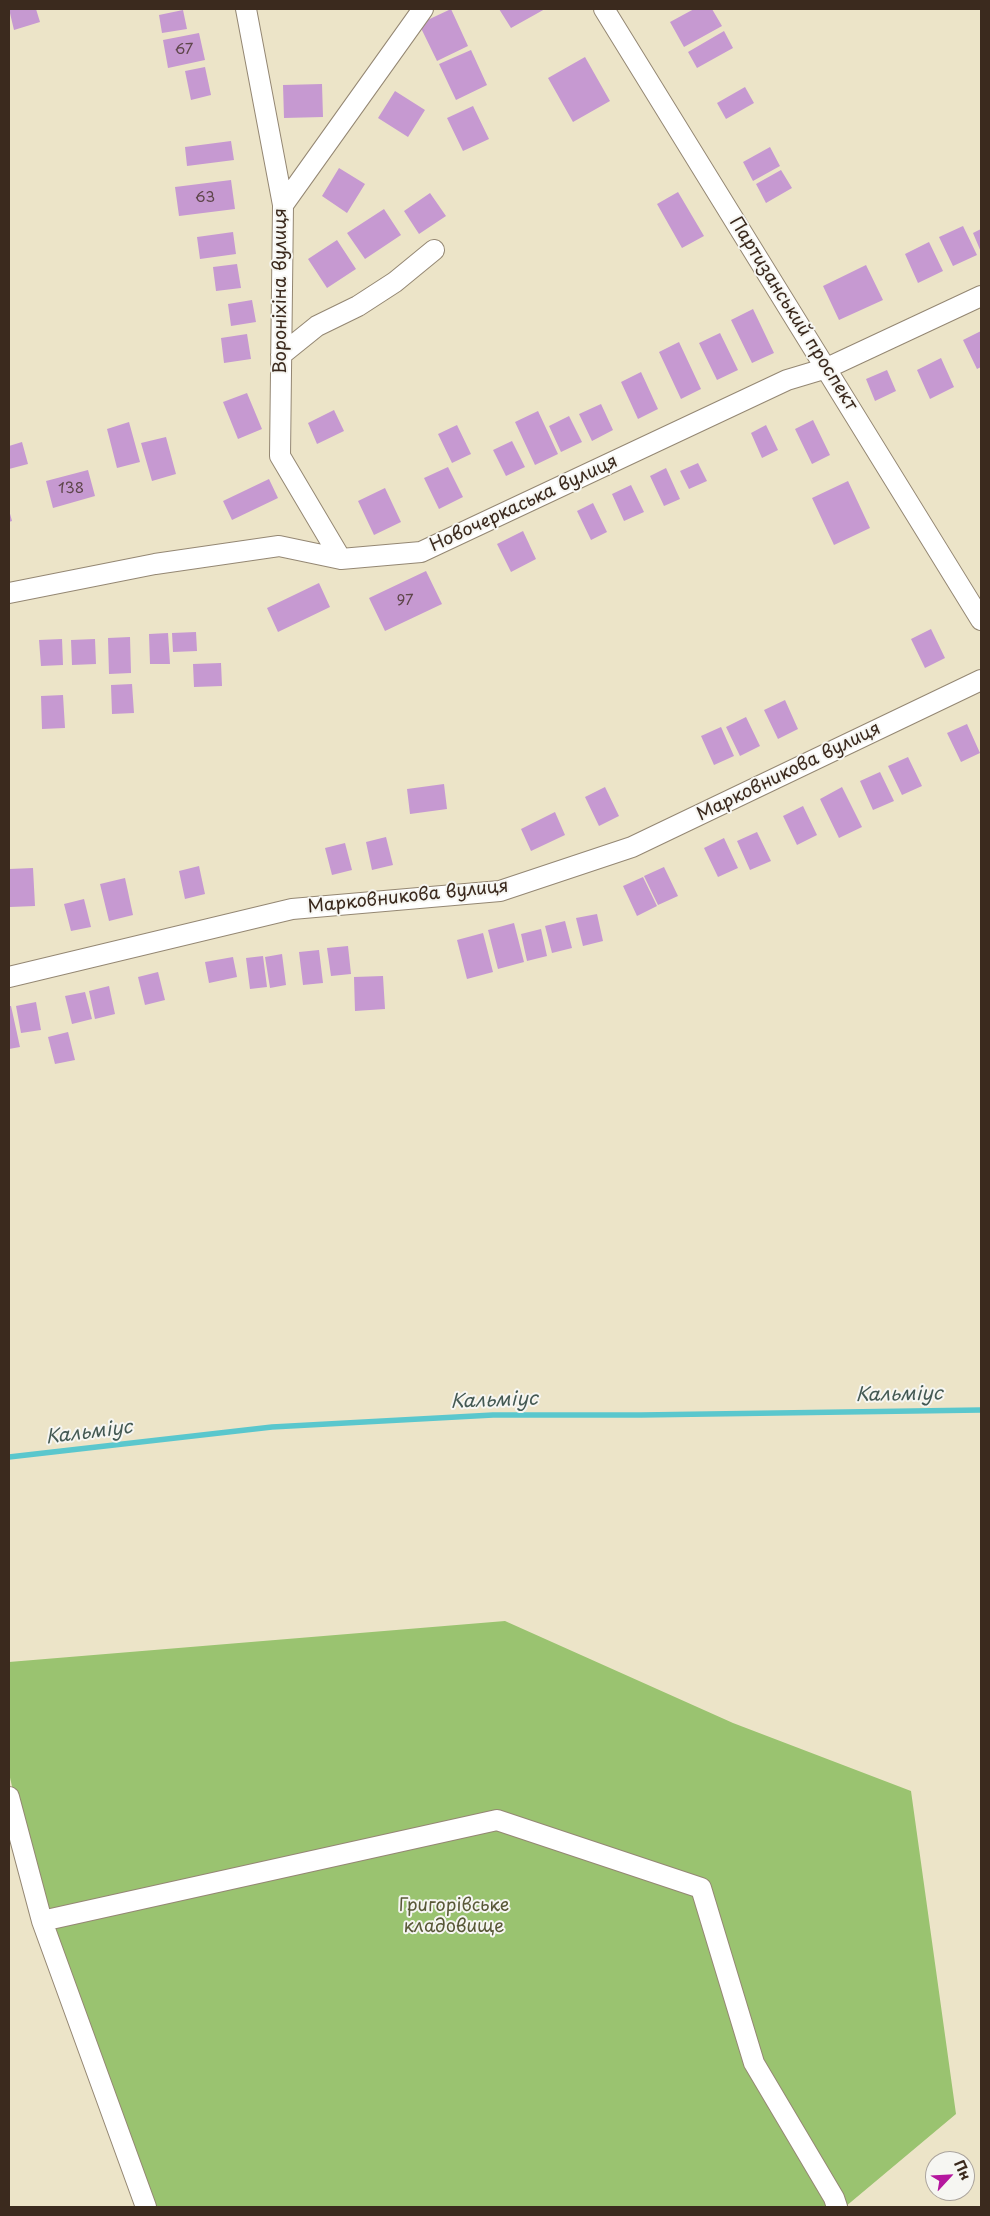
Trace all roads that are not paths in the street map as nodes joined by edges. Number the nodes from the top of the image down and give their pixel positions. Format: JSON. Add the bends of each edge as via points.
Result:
{"nodes":[{"id":1,"x":246,"y":9,"type":"edge"},
{"id":2,"x":423,"y":9,"type":"edge"},
{"id":3,"x":604,"y":9,"type":"edge"},
{"id":4,"x":283,"y":205,"type":"junction"},
{"id":5,"x":434,"y":250,"type":"dead end"},
{"id":6,"x":981,"y":296,"type":"edge"},
{"id":7,"x":281,"y":355,"type":"junction"},
{"id":8,"x":827,"y":368,"type":"junction"},
{"id":9,"x":341,"y":559,"type":"junction"},
{"id":10,"x":9,"y":593,"type":"edge"},
{"id":11,"x":981,"y":620,"type":"edge"},
{"id":12,"x":981,"y":680,"type":"edge"},
{"id":13,"x":9,"y":977,"type":"edge"},
{"id":14,"x":9,"y":1798,"type":"edge"},
{"id":15,"x":42,"y":1921,"type":"junction"},
{"id":16,"x":146,"y":2207,"type":"edge"},
{"id":17,"x":837,"y":2207,"type":"edge"}],
"edges":[{"from":1,"to":4,"type":"street","name":"Вороніхіна вулиця"},
{"from":2,"to":4,"type":"street"},
{"from":3,"to":8,"type":"street","name":"Партизанський проспект"},
{"from":4,"to":7,"type":"street","name":"Вороніхіна вулиця"},
{"from":5,"to":7,"type":"street","via":[[395,282],[316,326]]},
{"from":6,"to":8,"type":"street","name":"Новочеркаська вулиця"},
{"from":7,"to":9,"type":"street","name":"Вороніхіна вулиця","via":[[280,456]]},
{"from":8,"to":9,"type":"street","name":"Новочеркаська вулиця","via":[[787,380],[421,552]]},
{"from":8,"to":11,"type":"street","name":"Партизанський проспект"},
{"from":9,"to":10,"type":"street","name":"Новочеркаська вулиця","via":[[279,546],[155,564]]},
{"from":12,"to":13,"type":"street","name":"Марковникова вулиця","via":[[632,847],[500,891],[292,909]]},
{"from":14,"to":15,"type":"street"},
{"from":15,"to":16,"type":"street"},
{"from":15,"to":17,"type":"street","via":[[497,1820],[701,1888],[754,2063]]}]}
